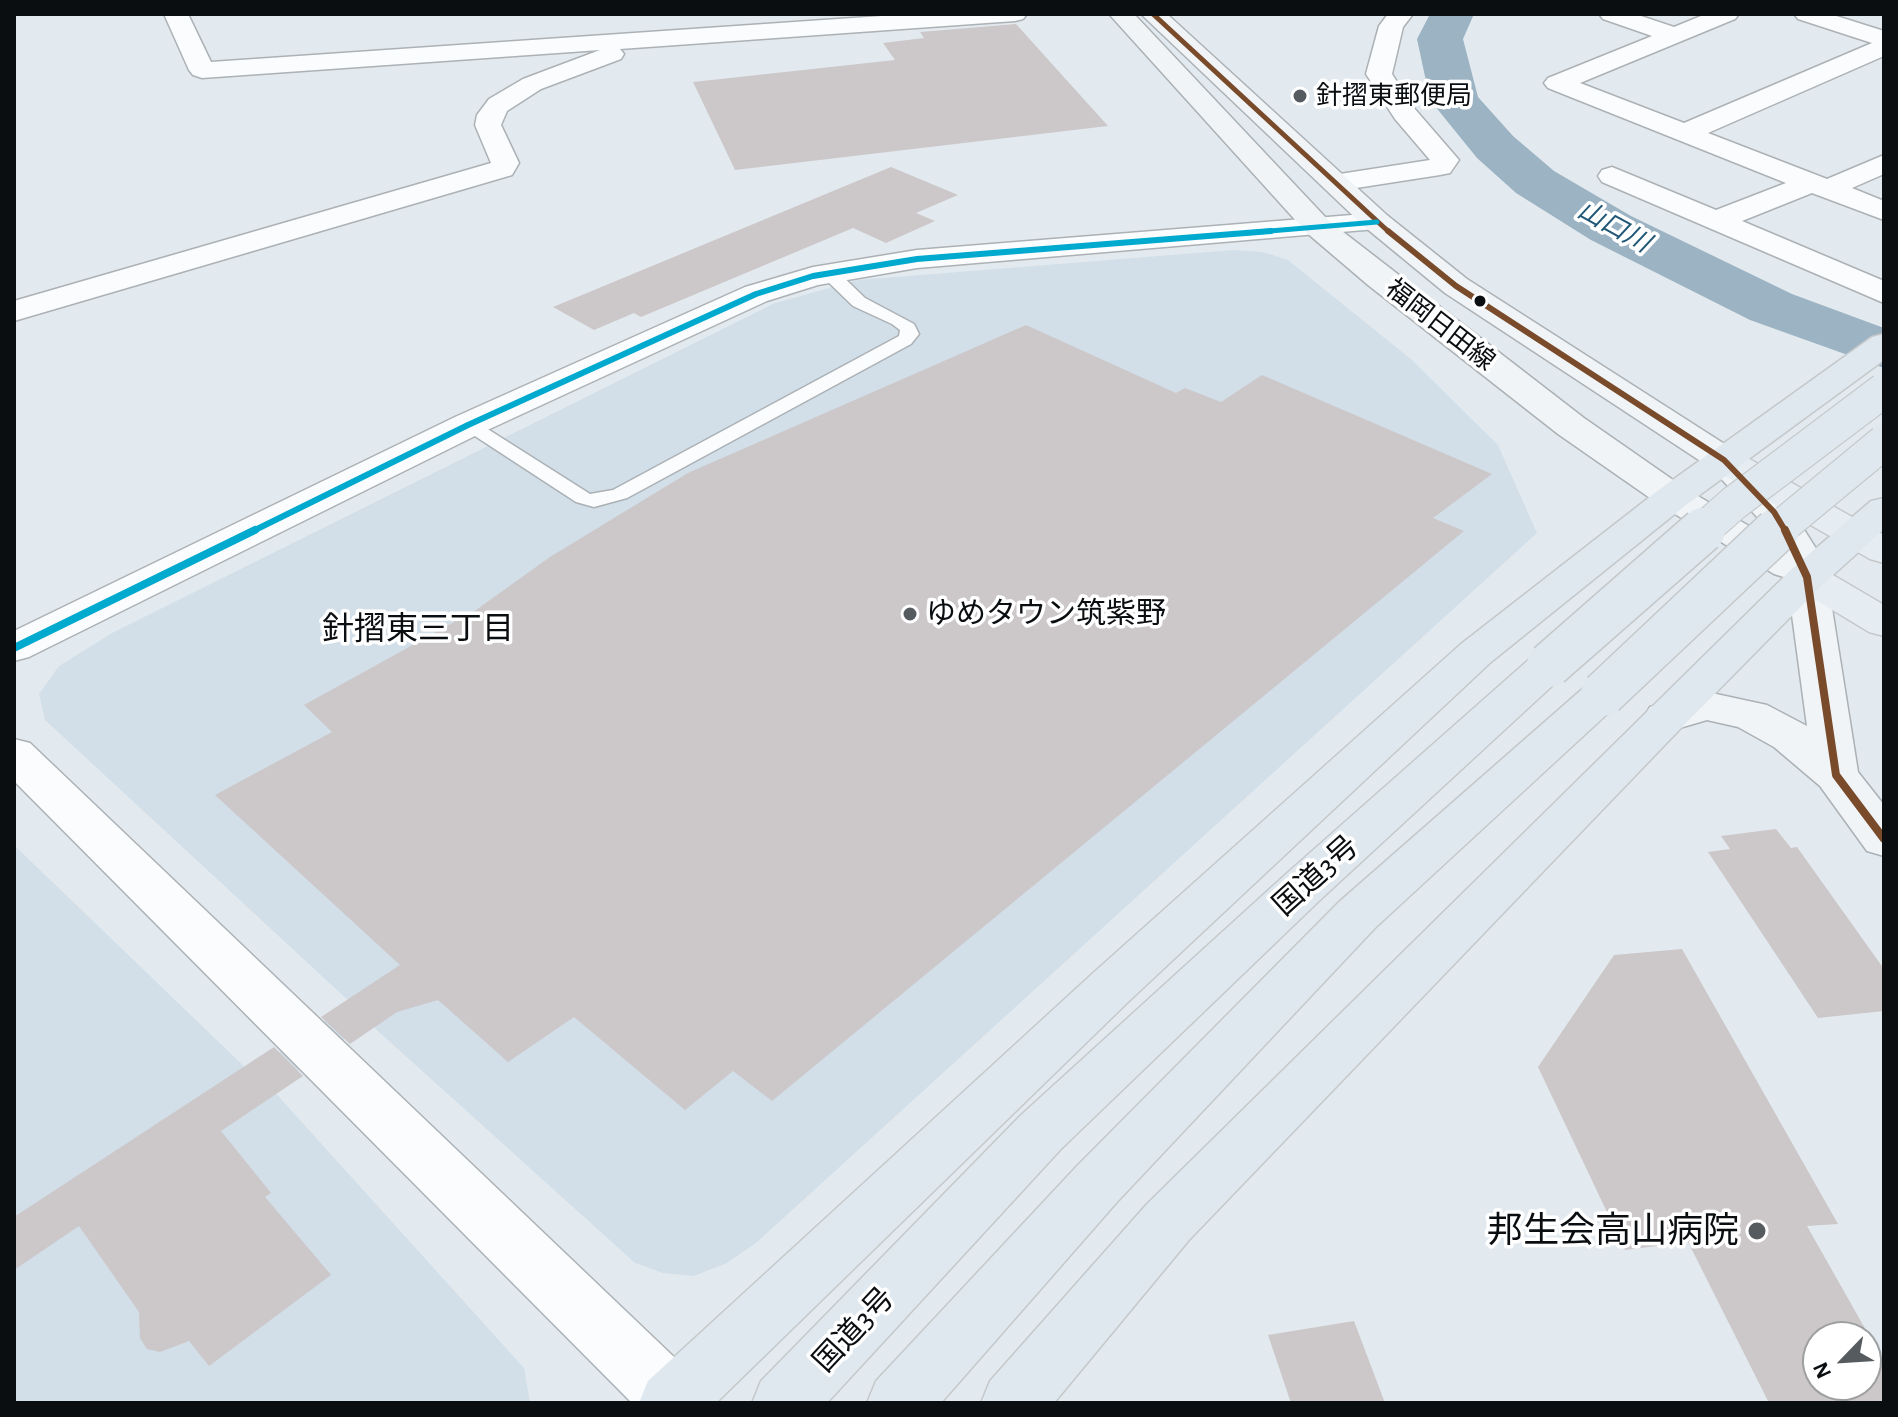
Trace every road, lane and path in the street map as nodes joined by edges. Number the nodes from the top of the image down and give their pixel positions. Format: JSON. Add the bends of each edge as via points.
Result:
{"nodes":[{"id":1,"x":176,"y":14,"type":"edge"},
{"id":2,"x":676,"y":14,"type":"edge"},
{"id":3,"x":1015,"y":14,"type":"edge"},
{"id":4,"x":1121,"y":14,"type":"edge"},
{"id":5,"x":1153,"y":14,"type":"edge"},
{"id":6,"x":1401,"y":14,"type":"edge"},
{"id":7,"x":1611,"y":14,"type":"edge"},
{"id":8,"x":1727,"y":14,"type":"edge"},
{"id":9,"x":1806,"y":14,"type":"edge"},
{"id":10,"x":1674,"y":35,"type":"junction"},
{"id":11,"x":657,"y":38,"type":"junction"},
{"id":12,"x":1884,"y":39,"type":"edge"},
{"id":13,"x":1884,"y":47,"type":"edge"},
{"id":14,"x":1684,"y":133,"type":"junction"},
{"id":15,"x":1884,"y":163,"type":"edge"},
{"id":16,"x":1612,"y":176,"type":"dead end"},
{"id":17,"x":1337,"y":182,"type":"junction"},
{"id":18,"x":1819,"y":186,"type":"junction"},
{"id":19,"x":1884,"y":211,"type":"edge"},
{"id":20,"x":1715,"y":221,"type":"junction"},
{"id":21,"x":1377,"y":222,"type":"junction"},
{"id":22,"x":1318,"y":227,"type":"junction"},
{"id":23,"x":828,"y":272,"type":"junction"},
{"id":24,"x":1884,"y":293,"type":"edge"},
{"id":25,"x":14,"y":311,"type":"edge"},
{"id":26,"x":1884,"y":344,"type":"edge"},
{"id":27,"x":1884,"y":390,"type":"edge"},
{"id":28,"x":468,"y":425,"type":"junction"},
{"id":29,"x":1884,"y":442,"type":"edge"},
{"id":30,"x":1724,"y":460,"type":"junction"},
{"id":31,"x":1673,"y":497,"type":"junction"},
{"id":32,"x":1875,"y":531,"type":"edge"},
{"id":33,"x":1807,"y":577,"type":"junction"},
{"id":34,"x":1884,"y":623,"type":"edge"},
{"id":35,"x":14,"y":648,"type":"edge"},
{"id":36,"x":1666,"y":717,"type":"junction"},
{"id":37,"x":14,"y":754,"type":"edge"},
{"id":38,"x":1836,"y":775,"type":"junction"},
{"id":39,"x":1884,"y":839,"type":"edge"},
{"id":40,"x":672,"y":1402,"type":"edge"},
{"id":41,"x":784,"y":1403,"type":"edge"},
{"id":42,"x":899,"y":1403,"type":"edge"},
{"id":43,"x":1013,"y":1403,"type":"edge"}],
"edges":[{"from":1,"to":11,"type":"street","via":[[202,70]]},
{"from":2,"to":11,"type":"street","via":[[674,31]]},
{"from":3,"to":11,"type":"street"},
{"from":4,"to":22,"type":"main road","name":"福岡日田線"},
{"from":5,"to":17,"type":"main road","name":"福岡日田線"},
{"from":6,"to":17,"type":"street","via":[[1391,26],[1379,74],[1445,160],[1440,167]]},
{"from":7,"to":10,"type":"street"},
{"from":8,"to":10,"type":"street"},
{"from":9,"to":12,"type":"street"},
{"from":10,"to":14,"type":"street","via":[[1557,83]]},
{"from":11,"to":25,"type":"street","via":[[532,84],[498,105],[488,125],[505,163],[502,169]]},
{"from":13,"to":14,"type":"street"},
{"from":14,"to":18,"type":"street"},
{"from":15,"to":18,"type":"street"},
{"from":16,"to":20,"type":"street"},
{"from":17,"to":21,"type":"main road","name":"福岡日田線"},
{"from":18,"to":19,"type":"street"},
{"from":18,"to":20,"type":"street"},
{"from":20,"to":24,"type":"street"},
{"from":21,"to":22,"type":"street"},
{"from":21,"to":30,"type":"main road","name":"福岡日田線","via":[[1456,286]]},
{"from":22,"to":23,"type":"street","via":[[917,259]]},
{"from":22,"to":31,"type":"main road","name":"福岡日田線","via":[[1571,426]]},
{"from":23,"to":28,"type":"street","via":[[756,294]]},
{"from":23,"to":28,"type":"lane","via":[[859,302],[898,320],[910,334],[620,494],[594,501],[583,498]]},
{"from":26,"to":30,"type":"highway"},
{"from":27,"to":41,"type":"highway","name":"国道3号","bridge":true,"via":[[1734,503],[1303,887],[1041,1132]]},
{"from":28,"to":35,"type":"street"},
{"from":29,"to":42,"type":"highway","name":"国道3号","bridge":true,"via":[[1778,529],[1357,915],[1097,1184]]},
{"from":30,"to":31,"type":"highway"},
{"from":30,"to":32,"type":"main road"},
{"from":30,"to":33,"type":"main road","name":"福岡日田線","via":[[1774,512]]},
{"from":31,"to":33,"type":"main road","name":"福岡日田線"},
{"from":31,"to":40,"type":"highway","via":[[1476,653],[1110,988]]},
{"from":32,"to":33,"type":"highway"},
{"from":33,"to":34,"type":"main road"},
{"from":33,"to":36,"type":"highway"},
{"from":33,"to":38,"type":"main road","name":"福岡日田線"},
{"from":36,"to":38,"type":"main road","via":[[1707,706],[1751,715],[1790,736]]},
{"from":36,"to":43,"type":"highway","via":[[1168,1222]]},
{"from":37,"to":40,"type":"street"},
{"from":38,"to":39,"type":"main road","name":"福岡日田線"}]}
